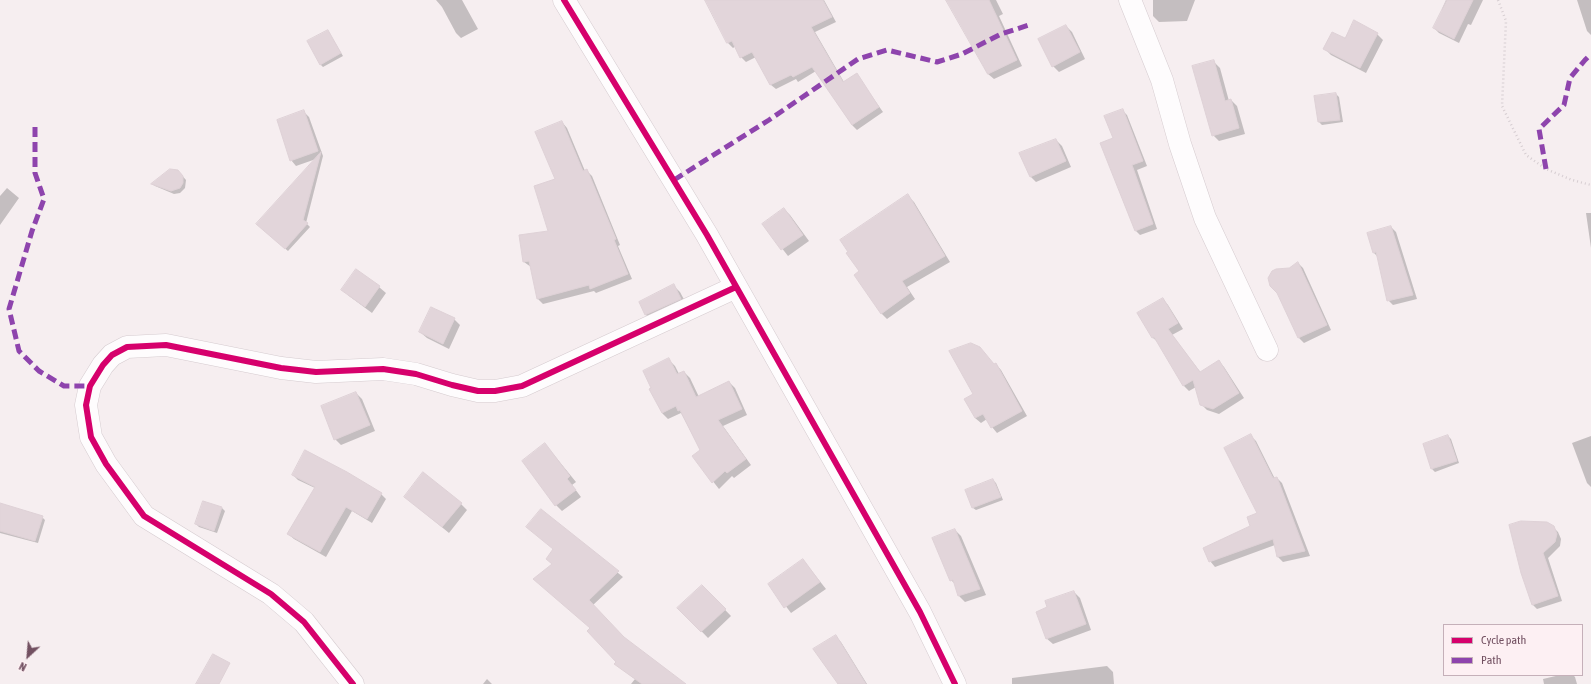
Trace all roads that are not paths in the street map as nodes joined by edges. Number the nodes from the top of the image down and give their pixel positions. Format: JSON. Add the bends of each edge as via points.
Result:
{"nodes":[{"id":1,"x":564,"y":0,"type":"edge"},
{"id":2,"x":1130,"y":0,"type":"edge"},
{"id":3,"x":736,"y":287,"type":"junction"},
{"id":4,"x":1267,"y":350,"type":"dead end"},
{"id":5,"x":353,"y":684,"type":"edge"},
{"id":6,"x":955,"y":684,"type":"edge"}],
"edges":[{"from":1,"to":3,"type":"street","via":[[708,235]]},
{"from":2,"to":4,"type":"street","via":[[1162,80],[1205,218]]},
{"from":3,"to":5,"type":"street","via":[[522,386],[495,390],[478,391],[416,374],[383,369],[316,372],[281,368],[166,345],[127,347],[112,355],[90,386],[86,405],[91,436],[122,488],[144,516],[271,594],[304,622]]},
{"from":3,"to":6,"type":"street","via":[[920,612]]}]}
